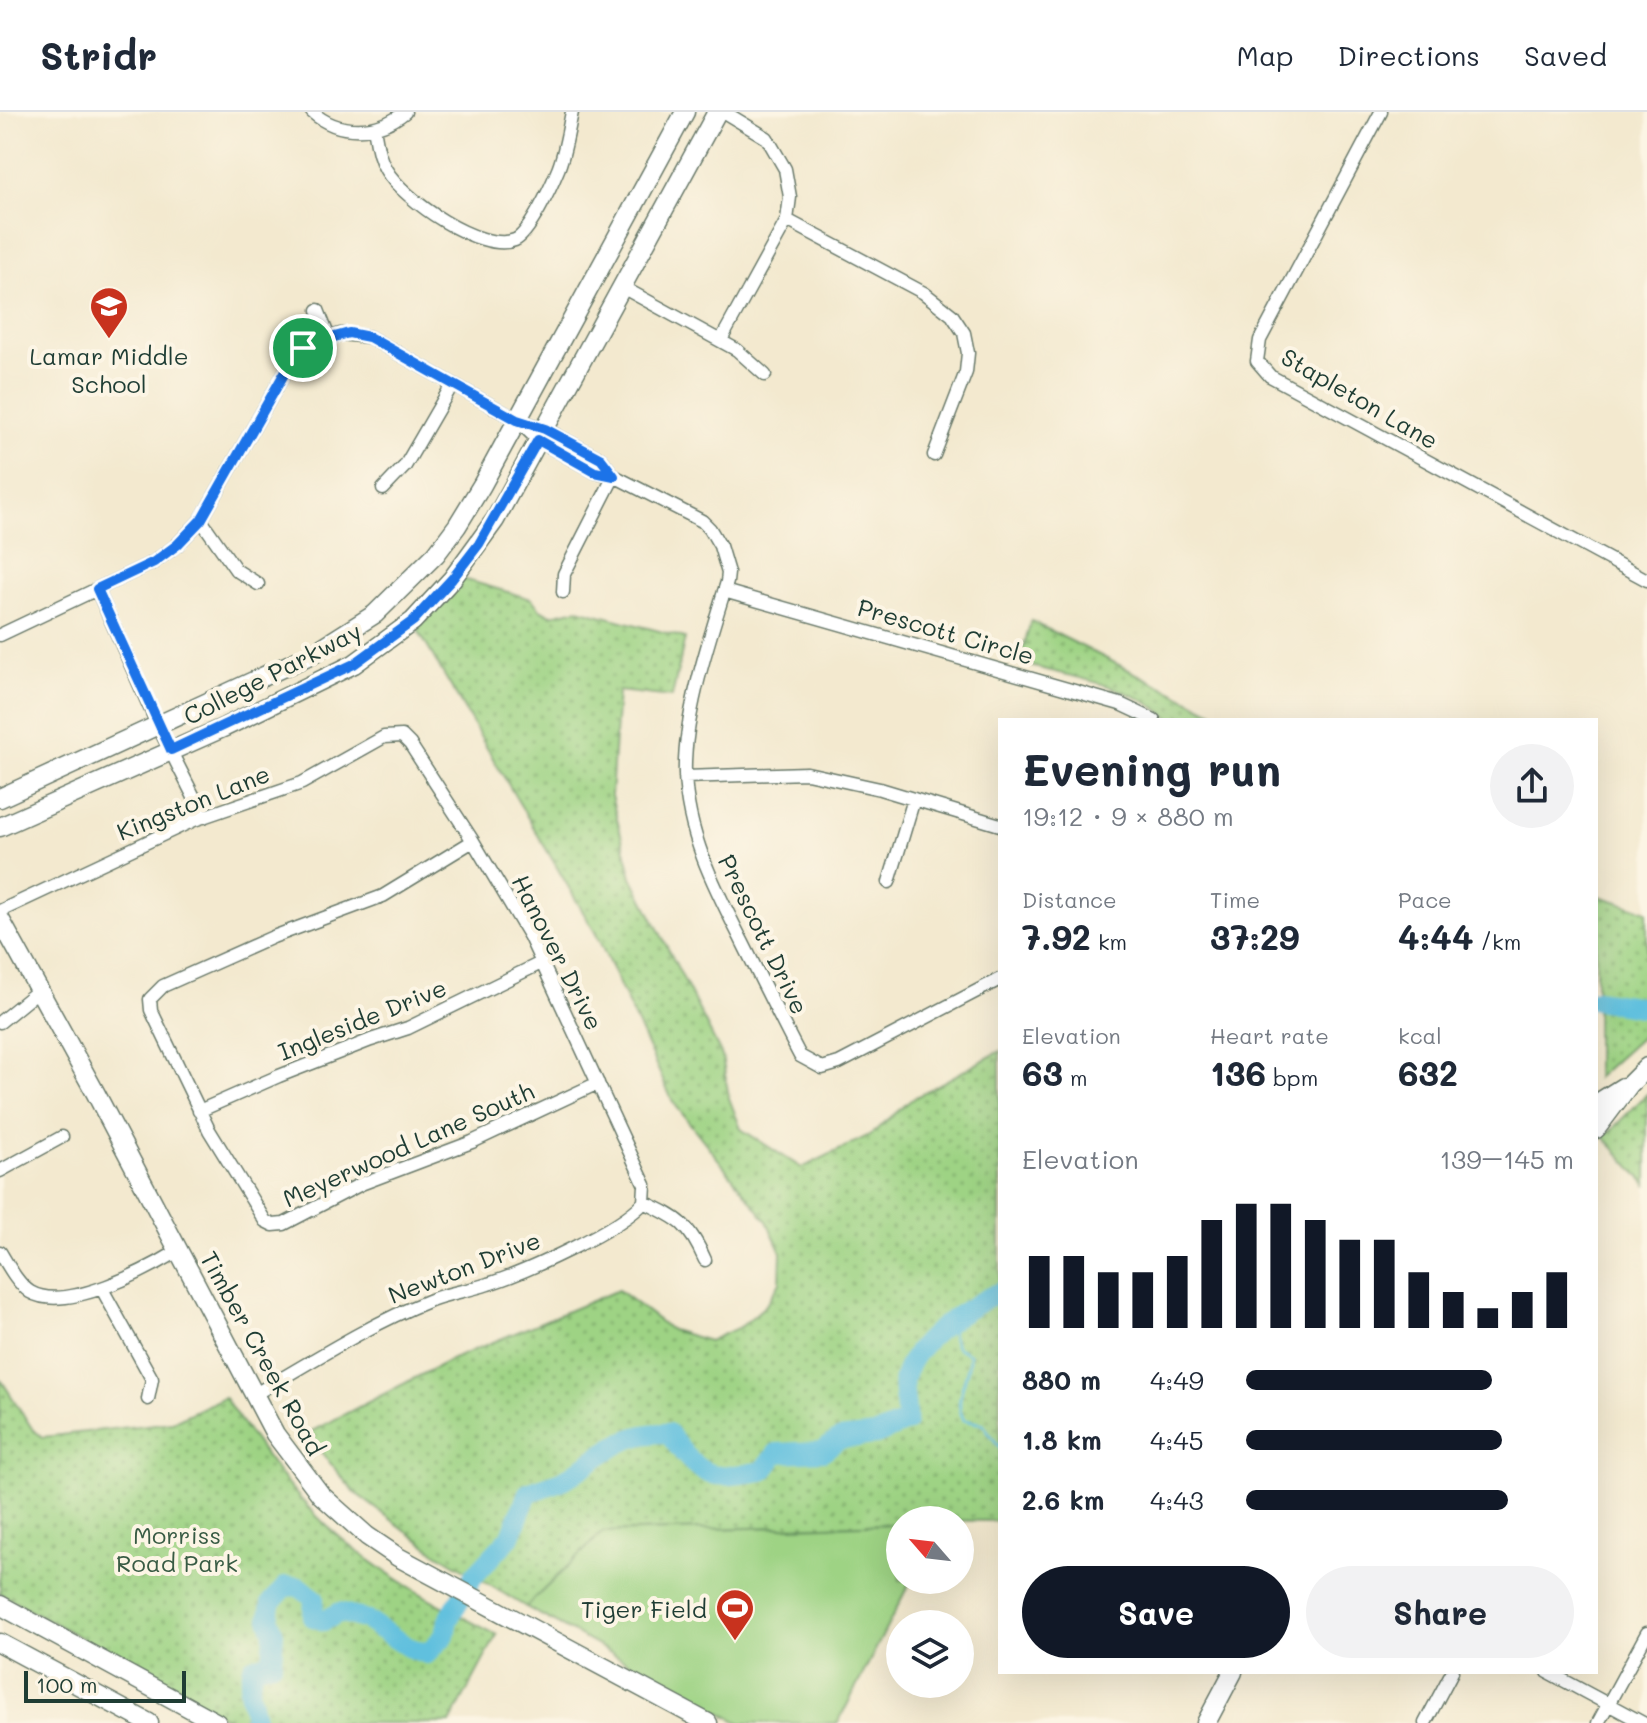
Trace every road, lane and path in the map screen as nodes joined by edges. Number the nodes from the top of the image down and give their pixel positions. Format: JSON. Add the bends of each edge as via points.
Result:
{"nodes":[{"id":1,"x":312,"y":112,"type":"edge"},
{"id":2,"x":405,"y":112,"type":"edge"},
{"id":3,"x":572,"y":112,"type":"edge"},
{"id":4,"x":685,"y":112,"type":"edge"},
{"id":5,"x":717,"y":112,"type":"edge"},
{"id":6,"x":724,"y":112,"type":"edge"},
{"id":7,"x":1381,"y":112,"type":"edge"},
{"id":8,"x":374,"y":128,"type":"junction"},
{"id":9,"x":787,"y":220,"type":"junction"},
{"id":10,"x":622,"y":287,"type":"junction"},
{"id":11,"x":318,"y":310,"type":"dead end"},
{"id":12,"x":329,"y":338,"type":"junction"},
{"id":13,"x":721,"y":340,"type":"junction"},
{"id":14,"x":765,"y":375,"type":"dead end"},
{"id":15,"x":452,"y":385,"type":"junction"},
{"id":16,"x":517,"y":420,"type":"junction"},
{"id":17,"x":541,"y":435,"type":"junction"},
{"id":18,"x":934,"y":455,"type":"dead end"},
{"id":19,"x":614,"y":476,"type":"junction"},
{"id":20,"x":383,"y":489,"type":"dead end"},
{"id":21,"x":201,"y":520,"type":"junction"},
{"id":22,"x":1647,"y":580,"type":"edge"},
{"id":23,"x":258,"y":584,"type":"dead end"},
{"id":24,"x":97,"y":589,"type":"junction"},
{"id":25,"x":724,"y":591,"type":"junction"},
{"id":26,"x":563,"y":592,"type":"dead end"},
{"id":27,"x":0,"y":635,"type":"edge"},
{"id":28,"x":1150,"y":718,"type":"edge"},
{"id":29,"x":158,"y":726,"type":"junction"},
{"id":30,"x":402,"y":736,"type":"joint"},
{"id":31,"x":171,"y":750,"type":"junction"},
{"id":32,"x":685,"y":777,"type":"junction"},
{"id":33,"x":0,"y":798,"type":"edge"},
{"id":34,"x":914,"y":799,"type":"junction"},
{"id":35,"x":204,"y":817,"type":"junction"},
{"id":36,"x":998,"y":824,"type":"edge"},
{"id":37,"x":0,"y":827,"type":"edge"},
{"id":38,"x":473,"y":841,"type":"junction"},
{"id":39,"x":889,"y":882,"type":"dead end"},
{"id":40,"x":0,"y":911,"type":"edge"},
{"id":41,"x":0,"y":919,"type":"edge"},
{"id":42,"x":541,"y":963,"type":"junction"},
{"id":43,"x":998,"y":980,"type":"edge"},
{"id":44,"x":39,"y":990,"type":"junction"},
{"id":45,"x":0,"y":1022,"type":"edge"},
{"id":46,"x":1647,"y":1067,"type":"edge"},
{"id":47,"x":598,"y":1083,"type":"junction"},
{"id":48,"x":1629,"y":1085,"type":"junction"},
{"id":49,"x":1598,"y":1102,"type":"edge"},
{"id":50,"x":199,"y":1111,"type":"junction"},
{"id":51,"x":1598,"y":1126,"type":"edge"},
{"id":52,"x":62,"y":1137,"type":"dead end"},
{"id":53,"x":0,"y":1171,"type":"edge"},
{"id":54,"x":644,"y":1202,"type":"junction"},
{"id":55,"x":178,"y":1251,"type":"junction"},
{"id":56,"x":0,"y":1252,"type":"edge"},
{"id":57,"x":705,"y":1260,"type":"dead end"},
{"id":58,"x":102,"y":1289,"type":"junction"},
{"id":59,"x":255,"y":1394,"type":"junction"},
{"id":60,"x":148,"y":1399,"type":"dead end"},
{"id":61,"x":0,"y":1605,"type":"edge"},
{"id":62,"x":1647,"y":1633,"type":"edge"},
{"id":63,"x":0,"y":1643,"type":"edge"},
{"id":64,"x":1232,"y":1674,"type":"edge"},
{"id":65,"x":1451,"y":1674,"type":"edge"},
{"id":66,"x":1552,"y":1674,"type":"edge"},
{"id":67,"x":1608,"y":1704,"type":"junction"},
{"id":68,"x":210,"y":1719,"type":"edge"},
{"id":69,"x":149,"y":1723,"type":"edge"},
{"id":70,"x":708,"y":1723,"type":"edge"},
{"id":71,"x":1206,"y":1723,"type":"edge"},
{"id":72,"x":1425,"y":1723,"type":"edge"},
{"id":73,"x":1598,"y":1723,"type":"edge"},
{"id":74,"x":1643,"y":1723,"type":"edge"}],
"edges":[{"from":1,"to":8,"type":"street","via":[[343,128]]},
{"from":2,"to":8,"type":"street"},
{"from":3,"to":8,"type":"street","via":[[558,171],[518,239],[501,243],[466,232],[409,197],[386,171]]},
{"from":4,"to":16,"type":"main road","name":"College Parkway"},
{"from":5,"to":10,"type":"main road","name":"College Parkway"},
{"from":6,"to":9,"type":"street","via":[[759,132],[774,149],[787,176]]},
{"from":7,"to":22,"type":"street","name":"Stapleton Lane","via":[[1260,340],[1257,361],[1270,376]]},
{"from":9,"to":13,"type":"street"},
{"from":9,"to":18,"type":"street","via":[[924,293],[952,315],[964,333],[966,372]]},
{"from":10,"to":13,"type":"street"},
{"from":10,"to":17,"type":"main road","name":"College Parkway"},
{"from":11,"to":12,"type":"street"},
{"from":12,"to":15,"type":"street","name":"Prescott Drive","via":[[349,333],[369,337]]},
{"from":12,"to":21,"type":"street","via":[[303,348],[289,362]]},
{"from":13,"to":14,"type":"street"},
{"from":15,"to":16,"type":"street","name":"Prescott Drive"},
{"from":15,"to":20,"type":"street","via":[[405,466]]},
{"from":16,"to":17,"type":"street","name":"Prescott Drive"},
{"from":16,"to":29,"type":"main road","name":"College Parkway","via":[[457,526],[418,574],[375,614],[312,654]]},
{"from":17,"to":19,"type":"street","name":"Prescott Drive","via":[[595,472]]},
{"from":17,"to":31,"type":"main road","name":"College Parkway","via":[[479,544],[413,621],[354,664]]},
{"from":19,"to":25,"type":"street","name":"Prescott Drive","via":[[689,512],[710,529],[728,573]]},
{"from":19,"to":26,"type":"street","via":[[564,574]]},
{"from":21,"to":23,"type":"street","via":[[236,570]]},
{"from":21,"to":24,"type":"street","via":[[154,562]]},
{"from":24,"to":27,"type":"street"},
{"from":24,"to":29,"type":"street"},
{"from":25,"to":28,"type":"street","name":"Prescott Circle","via":[[1120,704]]},
{"from":25,"to":32,"type":"street","name":"Prescott Drive","via":[[694,699]]},
{"from":29,"to":31,"type":"street"},
{"from":29,"to":33,"type":"main road","name":"College Parkway"},
{"from":30,"to":35,"type":"street","name":"Kingston Lane","via":[[384,737],[302,783]]},
{"from":30,"to":38,"type":"street","name":"Hanover Drive"},
{"from":31,"to":35,"type":"street"},
{"from":31,"to":37,"type":"main road","name":"College Parkway"},
{"from":32,"to":34,"type":"street","via":[[807,773]]},
{"from":32,"to":43,"type":"street","name":"Prescott Drive","via":[[708,875],[800,1056],[822,1068],[833,1065]]},
{"from":34,"to":36,"type":"street"},
{"from":34,"to":39,"type":"street"},
{"from":35,"to":40,"type":"street","name":"Kingston Lane"},
{"from":38,"to":42,"type":"street","name":"Hanover Drive"},
{"from":38,"to":50,"type":"street","via":[[383,896],[163,986],[150,999],[151,1010]]},
{"from":41,"to":44,"type":"main road","name":"Timber Creek Road"},
{"from":42,"to":47,"type":"street","name":"Hanover Drive"},
{"from":42,"to":50,"type":"street","name":"Ingleside Drive","via":[[408,1028]]},
{"from":44,"to":45,"type":"street"},
{"from":44,"to":55,"type":"main road","name":"Timber Creek Road"},
{"from":46,"to":48,"type":"main road"},
{"from":47,"to":50,"type":"street","name":"Meyerwood Lane South","via":[[273,1225],[265,1221]]},
{"from":47,"to":54,"type":"street","name":"Hanover Drive","via":[[645,1185]]},
{"from":48,"to":49,"type":"main road"},
{"from":48,"to":51,"type":"main road"},
{"from":52,"to":53,"type":"street"},
{"from":54,"to":57,"type":"street","via":[[688,1227]]},
{"from":54,"to":59,"type":"street","name":"Newton Drive","via":[[625,1219],[533,1266],[394,1316]]},
{"from":55,"to":58,"type":"street"},
{"from":55,"to":59,"type":"main road","name":"Timber Creek Road"},
{"from":56,"to":58,"type":"street","via":[[26,1290],[39,1296]]},
{"from":58,"to":60,"type":"street","via":[[152,1379]]},
{"from":59,"to":70,"type":"main road","name":"Timber Creek Road","via":[[275,1434],[321,1495],[386,1550]]},
{"from":61,"to":68,"type":"main road"},
{"from":62,"to":67,"type":"street"},
{"from":63,"to":69,"type":"main road"},
{"from":64,"to":71,"type":"main road"},
{"from":65,"to":72,"type":"street"},
{"from":66,"to":67,"type":"street"},
{"from":67,"to":73,"type":"street"},
{"from":67,"to":74,"type":"street"}]}
